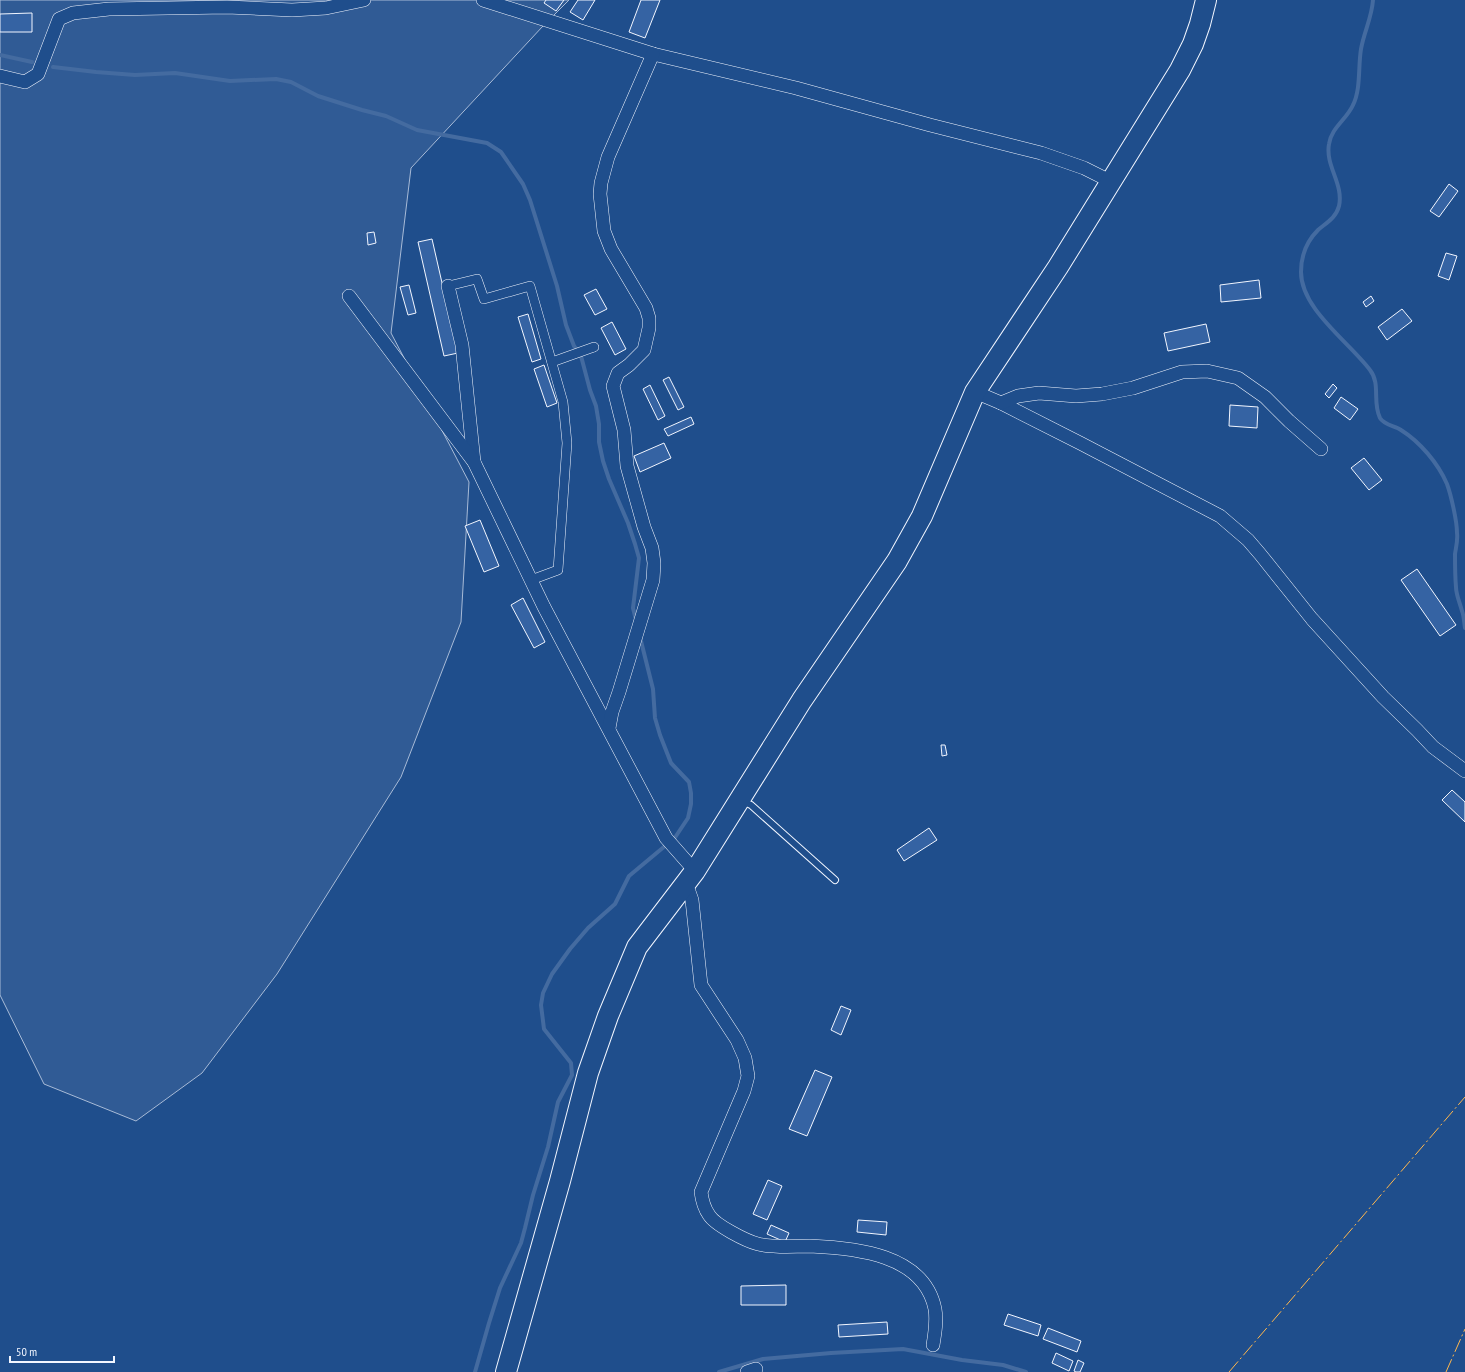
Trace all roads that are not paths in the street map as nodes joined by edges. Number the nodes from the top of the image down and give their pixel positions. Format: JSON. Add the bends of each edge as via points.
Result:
{"nodes":[{"id":1,"x":364,"y":0,"type":"edge"},
{"id":2,"x":483,"y":0,"type":"edge"},
{"id":3,"x":1206,"y":0,"type":"edge"},
{"id":4,"x":653,"y":54,"type":"junction"},
{"id":5,"x":0,"y":76,"type":"edge"},
{"id":6,"x":1112,"y":182,"type":"junction"},
{"id":7,"x":448,"y":286,"type":"joint"},
{"id":8,"x":349,"y":296,"type":"dead end"},
{"id":9,"x":590,"y":349,"type":"dead end"},
{"id":10,"x":552,"y":362,"type":"junction"},
{"id":11,"x":975,"y":392,"type":"junction"},
{"id":12,"x":1001,"y":403,"type":"junction"},
{"id":13,"x":1321,"y":449,"type":"dead end"},
{"id":14,"x":474,"y":462,"type":"junction"},
{"id":15,"x":531,"y":580,"type":"junction"},
{"id":16,"x":609,"y":728,"type":"junction"},
{"id":17,"x":1465,"y":772,"type":"edge"},
{"id":18,"x":740,"y":800,"type":"junction"},
{"id":19,"x":690,"y":877,"type":"junction"},
{"id":20,"x":835,"y":880,"type":"dead end"},
{"id":21,"x":933,"y":1345,"type":"dead end"},
{"id":22,"x":506,"y":1372,"type":"edge"}],
"edges":[{"from":1,"to":5,"type":"street","via":[[326,8],[292,10],[219,7],[109,9],[73,13],[60,19],[38,74],[25,82]]},
{"from":2,"to":4,"type":"street"},
{"from":3,"to":6,"type":"main road","via":[[1193,44],[1180,70]]},
{"from":4,"to":6,"type":"street","via":[[796,88],[930,126],[1041,153],[1084,168]]},
{"from":4,"to":16,"type":"street","via":[[608,157],[600,194],[604,231],[611,249],[646,308],[649,318],[644,350],[618,373],[613,386],[624,430],[627,466],[652,548],[654,563],[653,580]]},
{"from":6,"to":11,"type":"main road"},
{"from":7,"to":10,"type":"street","via":[[477,279],[484,299],[530,286]]},
{"from":7,"to":14,"type":"street","via":[[462,345]]},
{"from":8,"to":14,"type":"street"},
{"from":9,"to":10,"type":"street"},
{"from":10,"to":15,"type":"street","via":[[563,402],[566,443],[558,570]]},
{"from":11,"to":12,"type":"street"},
{"from":11,"to":18,"type":"main road","via":[[922,516],[898,561],[802,700]]},
{"from":12,"to":13,"type":"street","via":[[1018,396],[1039,393],[1076,396],[1102,394],[1133,388],[1182,372],[1207,370],[1238,378],[1265,396]]},
{"from":12,"to":17,"type":"street","via":[[1220,516],[1248,540],[1312,619],[1383,698],[1433,747]]},
{"from":14,"to":15,"type":"street"},
{"from":15,"to":16,"type":"street"},
{"from":16,"to":19,"type":"street","via":[[666,838]]},
{"from":18,"to":19,"type":"main road"},
{"from":18,"to":20,"type":"lane","via":[[751,805]]},
{"from":19,"to":21,"type":"street","via":[[701,985],[737,1040],[745,1058],[748,1076],[701,1192],[703,1205],[710,1217],[738,1237],[758,1244],[870,1252],[906,1267],[922,1280],[931,1296],[936,1322]]},
{"from":19,"to":22,"type":"main road","via":[[637,947],[595,1051]]}]}
